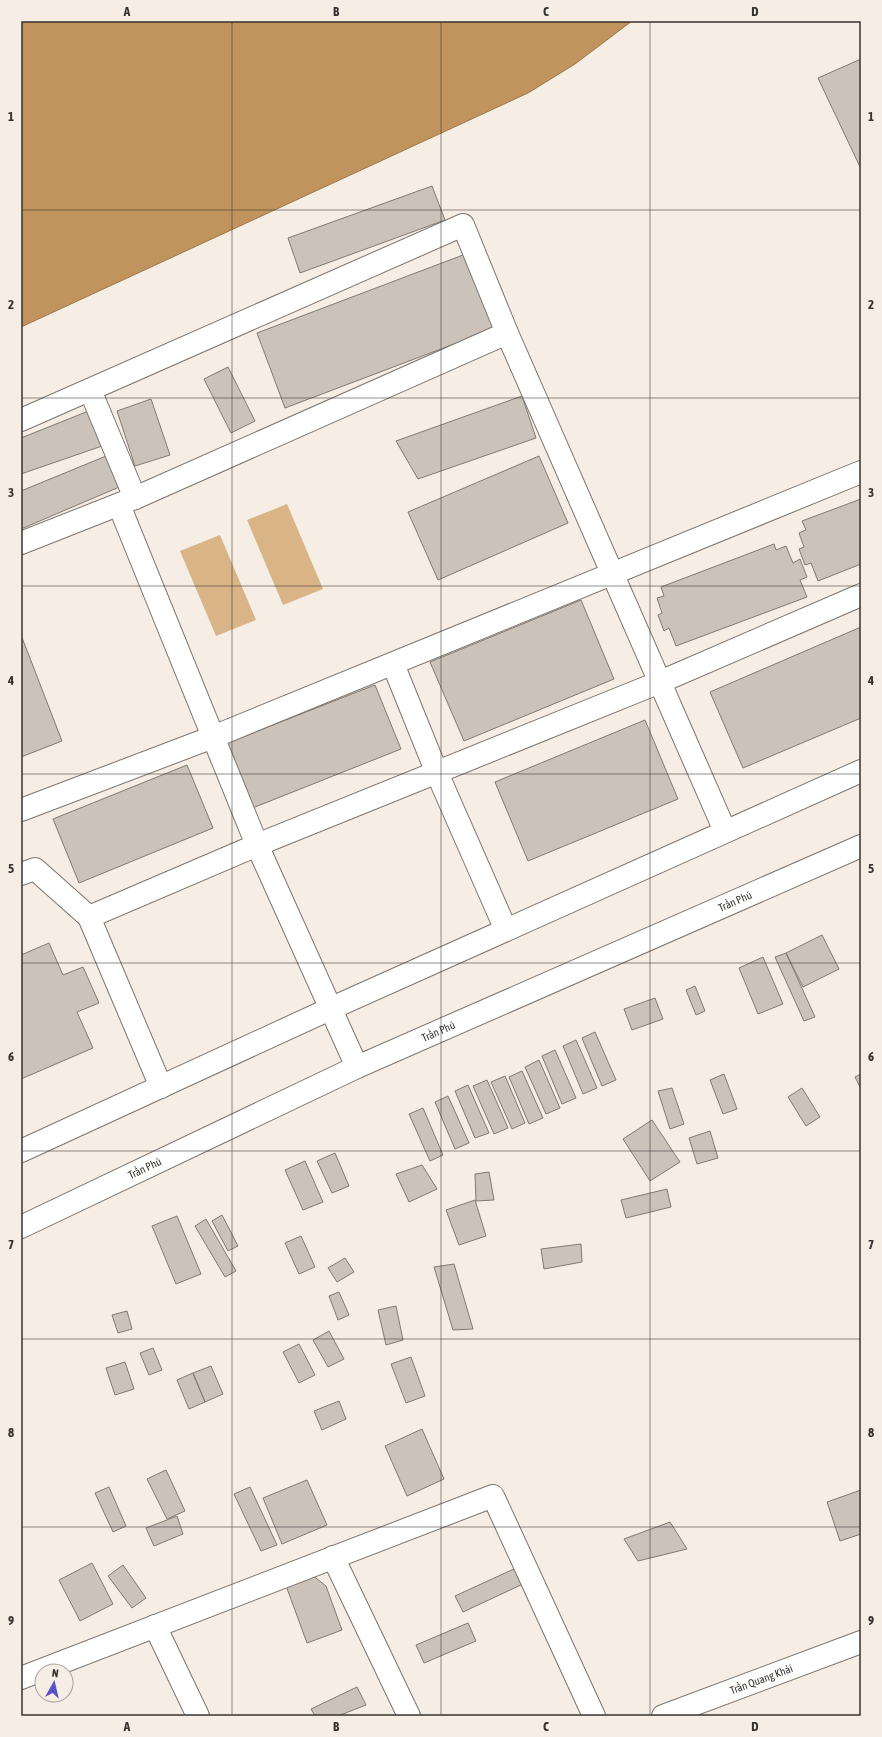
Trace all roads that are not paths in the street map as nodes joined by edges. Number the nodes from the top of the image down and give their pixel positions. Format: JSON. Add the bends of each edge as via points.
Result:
{"nodes":[{"id":1,"x":507,"y":332,"type":"junction"},
{"id":2,"x":90,"y":390,"type":"junction"},
{"id":3,"x":21,"y":420,"type":"edge"},
{"id":4,"x":861,"y":472,"type":"edge"},
{"id":5,"x":127,"y":501,"type":"junction"},
{"id":6,"x":21,"y":543,"type":"edge"},
{"id":7,"x":613,"y":575,"type":"junction"},
{"id":8,"x":861,"y":596,"type":"edge"},
{"id":9,"x":393,"y":664,"type":"junction"},
{"id":10,"x":660,"y":682,"type":"junction"},
{"id":11,"x":213,"y":737,"type":"junction"},
{"id":12,"x":861,"y":771,"type":"edge"},
{"id":13,"x":436,"y":772,"type":"junction"},
{"id":14,"x":21,"y":810,"type":"edge"},
{"id":15,"x":725,"y":831,"type":"junction"},
{"id":16,"x":257,"y":845,"type":"junction"},
{"id":17,"x":861,"y":846,"type":"edge"},
{"id":18,"x":21,"y":874,"type":"edge"},
{"id":19,"x":89,"y":917,"type":"junction"},
{"id":20,"x":506,"y":930,"type":"junction"},
{"id":21,"x":332,"y":1008,"type":"junction"},
{"id":22,"x":357,"y":1067,"type":"junction"},
{"id":23,"x":161,"y":1087,"type":"junction"},
{"id":24,"x":21,"y":1151,"type":"edge"},
{"id":25,"x":21,"y":1227,"type":"edge"},
{"id":26,"x":333,"y":1557,"type":"junction"},
{"id":27,"x":155,"y":1626,"type":"junction"},
{"id":28,"x":861,"y":1642,"type":"edge"},
{"id":29,"x":21,"y":1678,"type":"edge"},
{"id":30,"x":198,"y":1716,"type":"edge"},
{"id":31,"x":409,"y":1716,"type":"edge"},
{"id":32,"x":594,"y":1716,"type":"edge"},
{"id":33,"x":663,"y":1716,"type":"edge"}],
"edges":[{"from":1,"to":2,"type":"street","via":[[463,225]]},
{"from":1,"to":5,"type":"street"},
{"from":1,"to":7,"type":"street"},
{"from":2,"to":3,"type":"street"},
{"from":2,"to":5,"type":"street"},
{"from":4,"to":7,"type":"street"},
{"from":5,"to":6,"type":"street"},
{"from":5,"to":11,"type":"street"},
{"from":7,"to":9,"type":"street"},
{"from":7,"to":10,"type":"street"},
{"from":8,"to":10,"type":"street"},
{"from":9,"to":11,"type":"street"},
{"from":9,"to":13,"type":"street"},
{"from":10,"to":13,"type":"street"},
{"from":10,"to":15,"type":"street"},
{"from":11,"to":14,"type":"street"},
{"from":11,"to":16,"type":"street"},
{"from":12,"to":15,"type":"street"},
{"from":13,"to":16,"type":"street"},
{"from":13,"to":20,"type":"street"},
{"from":15,"to":20,"type":"street"},
{"from":16,"to":19,"type":"street"},
{"from":16,"to":21,"type":"street"},
{"from":17,"to":22,"type":"street","name":"Trần Phú"},
{"from":18,"to":19,"type":"street","via":[[35,869]]},
{"from":19,"to":23,"type":"street"},
{"from":20,"to":21,"type":"street"},
{"from":21,"to":22,"type":"street"},
{"from":21,"to":23,"type":"street"},
{"from":22,"to":25,"type":"street","name":"Trần Phú"},
{"from":23,"to":24,"type":"street"},
{"from":26,"to":27,"type":"street"},
{"from":26,"to":31,"type":"street"},
{"from":26,"to":32,"type":"street","via":[[493,1496]]},
{"from":27,"to":29,"type":"street"},
{"from":27,"to":30,"type":"street"},
{"from":28,"to":33,"type":"street","name":"Trần Quang Khải"}]}
